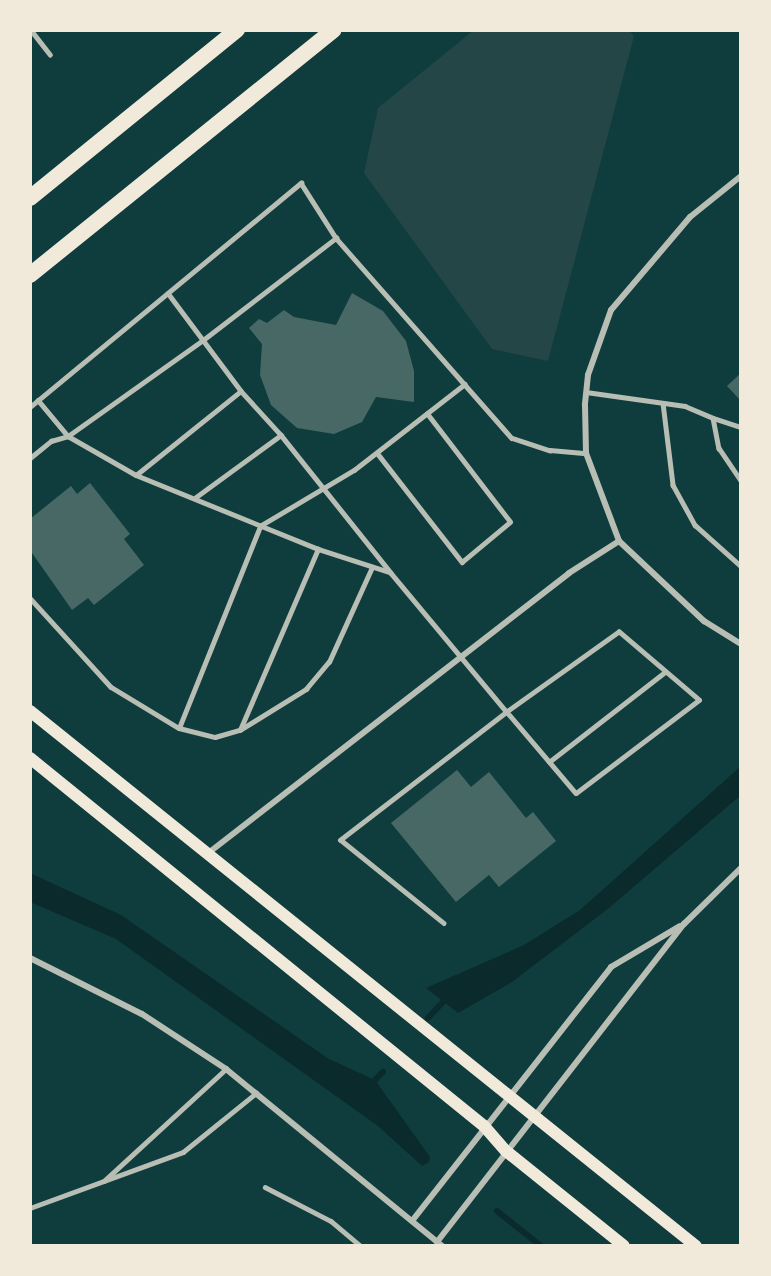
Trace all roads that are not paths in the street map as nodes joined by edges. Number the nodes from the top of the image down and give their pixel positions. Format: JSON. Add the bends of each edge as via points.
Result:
{"nodes":[{"id":1,"x":30,"y":30,"type":"edge"},
{"id":2,"x":237,"y":30,"type":"edge"},
{"id":3,"x":334,"y":30,"type":"edge"},
{"id":4,"x":50,"y":54,"type":"dead end"},
{"id":5,"x":741,"y":176,"type":"edge"},
{"id":6,"x":30,"y":198,"type":"edge"},
{"id":7,"x":336,"y":238,"type":"junction"},
{"id":8,"x":30,"y":275,"type":"edge"},
{"id":9,"x":168,"y":293,"type":"junction"},
{"id":10,"x":203,"y":340,"type":"junction"},
{"id":11,"x":465,"y":384,"type":"junction"},
{"id":12,"x":241,"y":391,"type":"junction"},
{"id":13,"x":586,"y":392,"type":"junction"},
{"id":14,"x":38,"y":400,"type":"junction"},
{"id":15,"x":663,"y":403,"type":"junction"},
{"id":16,"x":30,"y":407,"type":"edge"},
{"id":17,"x":427,"y":414,"type":"junction"},
{"id":18,"x":712,"y":418,"type":"junction"},
{"id":19,"x":741,"y":427,"type":"edge"},
{"id":20,"x":282,"y":435,"type":"junction"},
{"id":21,"x":68,"y":436,"type":"junction"},
{"id":22,"x":585,"y":453,"type":"junction"},
{"id":23,"x":378,"y":454,"type":"junction"},
{"id":24,"x":30,"y":458,"type":"edge"},
{"id":25,"x":136,"y":475,"type":"junction"},
{"id":26,"x":741,"y":481,"type":"edge"},
{"id":27,"x":321,"y":488,"type":"junction"},
{"id":28,"x":196,"y":497,"type":"junction"},
{"id":29,"x":260,"y":526,"type":"junction"},
{"id":30,"x":619,"y":541,"type":"junction"},
{"id":31,"x":318,"y":549,"type":"junction"},
{"id":32,"x":741,"y":566,"type":"edge"},
{"id":33,"x":372,"y":567,"type":"junction"},
{"id":34,"x":391,"y":573,"type":"junction"},
{"id":35,"x":30,"y":598,"type":"edge"},
{"id":36,"x":741,"y":644,"type":"edge"},
{"id":37,"x":461,"y":656,"type":"junction"},
{"id":38,"x":665,"y":672,"type":"junction"},
{"id":39,"x":30,"y":711,"type":"edge"},
{"id":40,"x":507,"y":712,"type":"junction"},
{"id":41,"x":179,"y":728,"type":"junction"},
{"id":42,"x":240,"y":730,"type":"junction"},
{"id":43,"x":30,"y":758,"type":"edge"},
{"id":44,"x":549,"y":762,"type":"junction"},
{"id":45,"x":207,"y":855,"type":"junction"},
{"id":46,"x":741,"y":868,"type":"edge"},
{"id":47,"x":444,"y":923,"type":"dead end"},
{"id":48,"x":684,"y":924,"type":"junction"},
{"id":49,"x":30,"y":958,"type":"edge"},
{"id":50,"x":226,"y":1070,"type":"junction"},
{"id":51,"x":256,"y":1093,"type":"junction"},
{"id":52,"x":508,"y":1095,"type":"junction"},
{"id":53,"x":533,"y":1116,"type":"junction"},
{"id":54,"x":484,"y":1126,"type":"junction"},
{"id":55,"x":506,"y":1151,"type":"junction"},
{"id":56,"x":102,"y":1183,"type":"junction"},
{"id":57,"x":265,"y":1187,"type":"dead end"},
{"id":58,"x":30,"y":1208,"type":"edge"},
{"id":59,"x":412,"y":1221,"type":"junction"},
{"id":60,"x":440,"y":1244,"type":"edge"},
{"id":61,"x":361,"y":1246,"type":"edge"},
{"id":62,"x":624,"y":1246,"type":"edge"},
{"id":63,"x":696,"y":1246,"type":"edge"}],
"edges":[{"from":1,"to":4,"type":"lane"},
{"from":2,"to":6,"type":"highway"},
{"from":3,"to":8,"type":"highway"},
{"from":5,"to":13,"type":"street","via":[[690,217],[611,310],[588,375]]},
{"from":7,"to":9,"type":"lane","via":[[301,183]]},
{"from":7,"to":10,"type":"lane"},
{"from":7,"to":11,"type":"lane"},
{"from":9,"to":10,"type":"lane"},
{"from":9,"to":14,"type":"lane"},
{"from":10,"to":12,"type":"lane"},
{"from":10,"to":21,"type":"lane"},
{"from":11,"to":17,"type":"lane"},
{"from":11,"to":22,"type":"lane","via":[[512,438],[550,450]]},
{"from":12,"to":20,"type":"lane"},
{"from":12,"to":25,"type":"lane"},
{"from":13,"to":15,"type":"lane"},
{"from":13,"to":22,"type":"street"},
{"from":14,"to":16,"type":"lane"},
{"from":14,"to":21,"type":"lane"},
{"from":15,"to":18,"type":"lane","via":[[685,406]]},
{"from":15,"to":32,"type":"lane","via":[[673,485],[695,525]]},
{"from":17,"to":23,"type":"lane"},
{"from":17,"to":23,"type":"lane","via":[[510,522],[462,562]]},
{"from":18,"to":19,"type":"lane"},
{"from":18,"to":26,"type":"lane","via":[[719,448]]},
{"from":20,"to":27,"type":"lane"},
{"from":20,"to":28,"type":"lane"},
{"from":21,"to":24,"type":"lane","via":[[51,441]]},
{"from":21,"to":25,"type":"lane"},
{"from":22,"to":30,"type":"street"},
{"from":23,"to":27,"type":"lane"},
{"from":25,"to":28,"type":"lane"},
{"from":27,"to":29,"type":"lane"},
{"from":27,"to":34,"type":"lane"},
{"from":28,"to":29,"type":"lane"},
{"from":29,"to":31,"type":"lane"},
{"from":29,"to":41,"type":"lane"},
{"from":30,"to":36,"type":"street","via":[[704,621]]},
{"from":30,"to":37,"type":"street","via":[[569,573]]},
{"from":31,"to":33,"type":"lane"},
{"from":31,"to":42,"type":"lane"},
{"from":33,"to":34,"type":"lane"},
{"from":33,"to":42,"type":"lane","via":[[329,662],[306,689]]},
{"from":34,"to":37,"type":"lane"},
{"from":35,"to":41,"type":"lane","via":[[111,687]]},
{"from":37,"to":40,"type":"lane"},
{"from":37,"to":45,"type":"street"},
{"from":38,"to":40,"type":"lane","via":[[619,632]]},
{"from":38,"to":44,"type":"lane"},
{"from":38,"to":44,"type":"lane","via":[[699,700],[576,793]]},
{"from":39,"to":45,"type":"main road"},
{"from":40,"to":44,"type":"lane"},
{"from":40,"to":47,"type":"lane","via":[[341,840]]},
{"from":41,"to":42,"type":"lane","via":[[215,737]]},
{"from":43,"to":54,"type":"main road"},
{"from":45,"to":52,"type":"main road"},
{"from":46,"to":48,"type":"street"},
{"from":48,"to":52,"type":"street","via":[[611,967]]},
{"from":48,"to":53,"type":"street"},
{"from":49,"to":50,"type":"street","via":[[142,1014]]},
{"from":50,"to":51,"type":"street"},
{"from":50,"to":56,"type":"lane"},
{"from":51,"to":56,"type":"lane","via":[[183,1152]]},
{"from":51,"to":59,"type":"street"},
{"from":52,"to":53,"type":"main road"},
{"from":52,"to":54,"type":"street"},
{"from":53,"to":55,"type":"street"},
{"from":53,"to":63,"type":"main road"},
{"from":54,"to":55,"type":"main road"},
{"from":54,"to":59,"type":"street"},
{"from":55,"to":60,"type":"street"},
{"from":55,"to":62,"type":"main road"},
{"from":56,"to":58,"type":"lane"},
{"from":57,"to":61,"type":"lane","via":[[324,1216]]},
{"from":59,"to":60,"type":"street"}]}
